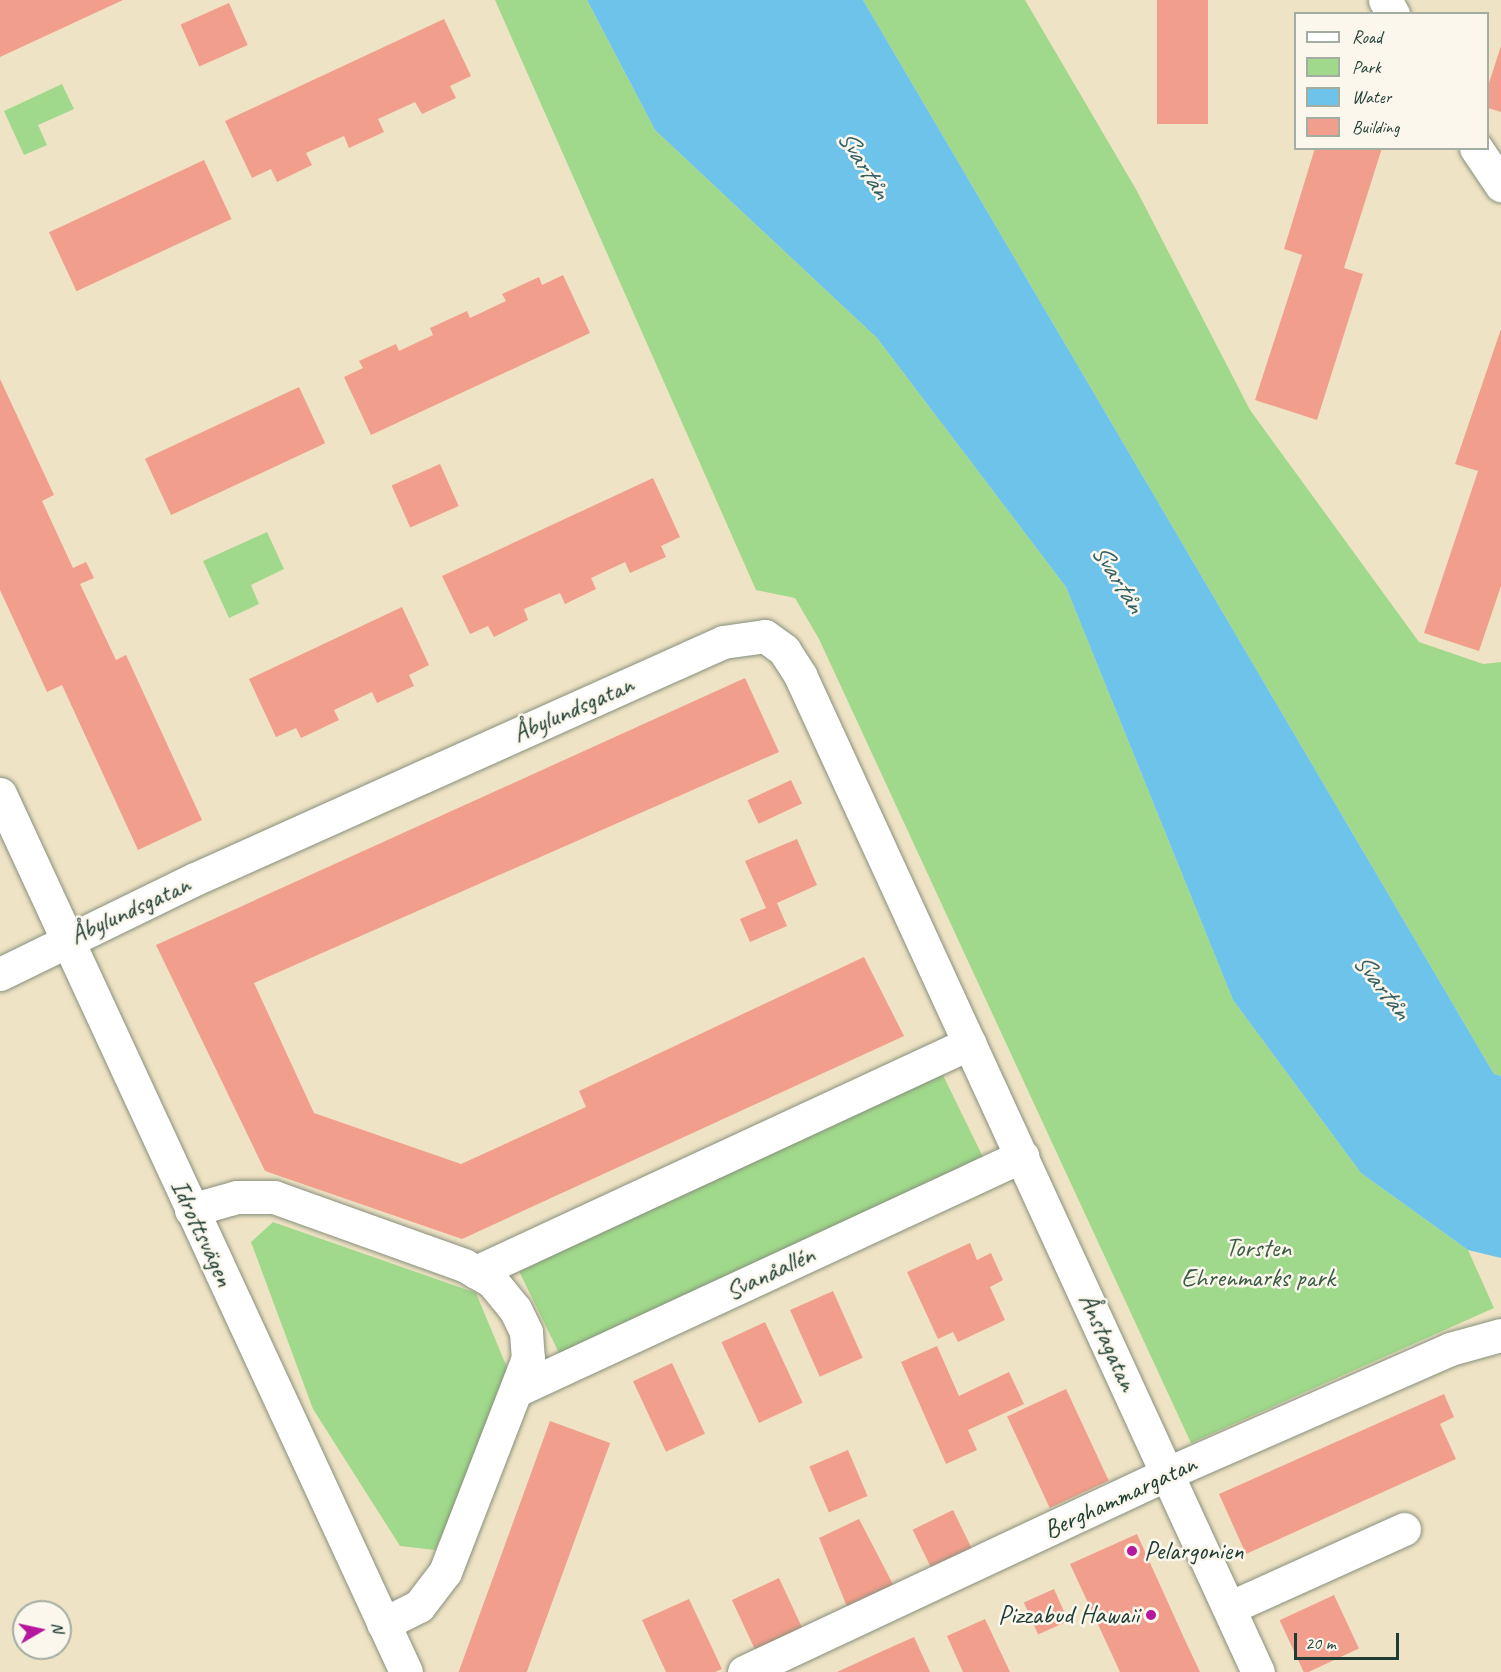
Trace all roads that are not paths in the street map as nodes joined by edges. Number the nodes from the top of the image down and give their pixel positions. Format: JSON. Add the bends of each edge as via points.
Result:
{"nodes":[{"id":1,"x":1477,"y":150,"type":"edge"},
{"id":2,"x":1501,"y":185,"type":"edge"},
{"id":3,"x":0,"y":794,"type":"edge"},
{"id":4,"x":69,"y":938,"type":"junction"},
{"id":5,"x":0,"y":974,"type":"edge"},
{"id":6,"x":956,"y":1012,"type":"joint"},
{"id":7,"x":970,"y":1043,"type":"junction"},
{"id":8,"x":1022,"y":1156,"type":"junction"},
{"id":9,"x":191,"y":1210,"type":"junction"},
{"id":10,"x":476,"y":1272,"type":"junction"},
{"id":11,"x":1501,"y":1335,"type":"edge"},
{"id":12,"x":517,"y":1390,"type":"junction"},
{"id":13,"x":1168,"y":1473,"type":"junction"},
{"id":14,"x":1404,"y":1529,"type":"dead end"},
{"id":15,"x":1229,"y":1608,"type":"junction"},
{"id":16,"x":383,"y":1624,"type":"junction"},
{"id":17,"x":406,"y":1672,"type":"edge"},
{"id":18,"x":744,"y":1672,"type":"edge"},
{"id":19,"x":1258,"y":1672,"type":"edge"}],
"edges":[{"from":1,"to":2,"type":"street"},
{"from":3,"to":4,"type":"street","name":"Idrottsvägen"},
{"from":4,"to":5,"type":"street","name":"Åbylundsgatan"},
{"from":4,"to":6,"type":"street","name":"Åbylundsgatan","via":[[723,642],[765,636],[784,650],[800,675]]},
{"from":4,"to":9,"type":"street","name":"Idrottsvägen"},
{"from":6,"to":7,"type":"street","name":"Ånstagatan"},
{"from":7,"to":8,"type":"street","name":"Ånstagatan"},
{"from":7,"to":10,"type":"street"},
{"from":8,"to":12,"type":"street","name":"Svanåallén"},
{"from":8,"to":13,"type":"street","name":"Ånstagatan"},
{"from":9,"to":10,"type":"street","via":[[237,1197],[273,1197]]},
{"from":9,"to":16,"type":"street","name":"Idrottsvägen"},
{"from":10,"to":12,"type":"street","via":[[492,1281],[515,1309],[526,1332],[528,1358]]},
{"from":11,"to":13,"type":"street","name":"Berghammargatan","via":[[1450,1349]]},
{"from":12,"to":16,"type":"street","via":[[445,1572],[419,1606]]},
{"from":13,"to":15,"type":"street","name":"Ånstagatan"},
{"from":13,"to":18,"type":"street","name":"Berghammargatan"},
{"from":14,"to":15,"type":"street"},
{"from":15,"to":19,"type":"street","name":"Ånstagatan"},
{"from":16,"to":17,"type":"street","name":"Idrottsvägen"}]}
